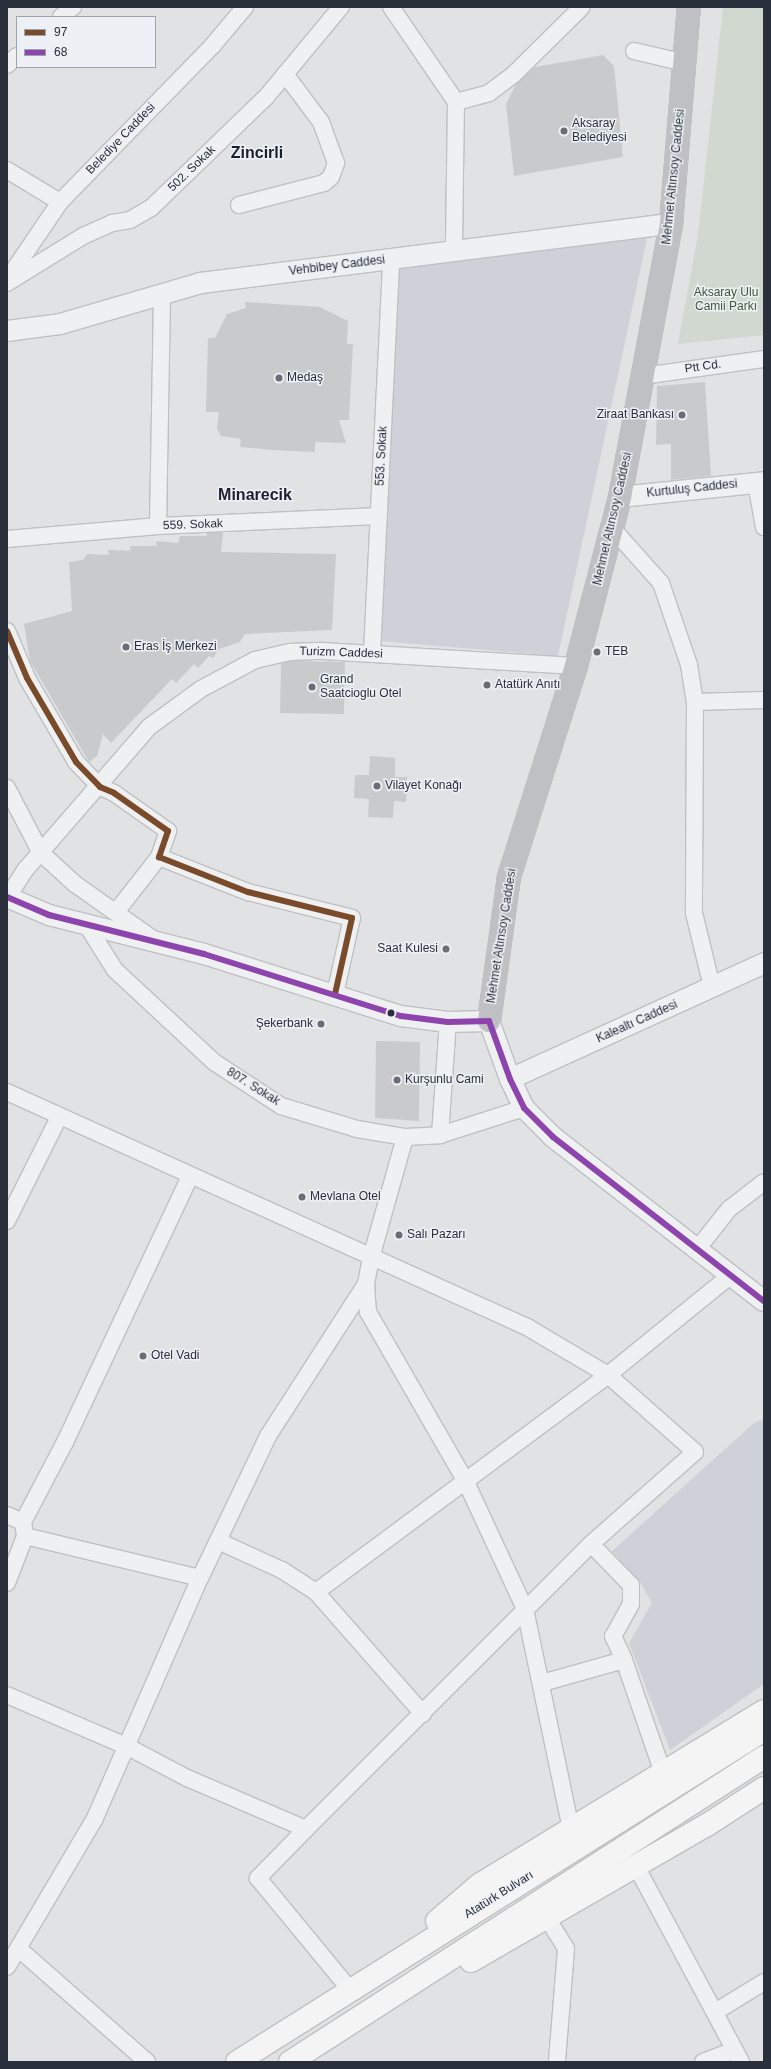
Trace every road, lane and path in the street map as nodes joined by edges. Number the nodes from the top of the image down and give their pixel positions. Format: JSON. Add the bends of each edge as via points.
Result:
{"nodes":[{"id":1,"x":73,"y":7,"type":"edge"},
{"id":2,"x":245,"y":7,"type":"edge"},
{"id":3,"x":341,"y":7,"type":"edge"},
{"id":4,"x":391,"y":7,"type":"edge"},
{"id":5,"x":582,"y":7,"type":"edge"},
{"id":6,"x":689,"y":7,"type":"edge"},
{"id":7,"x":62,"y":16,"type":"edge"},
{"id":8,"x":634,"y":51,"type":"dead end"},
{"id":9,"x":16,"y":57,"type":"edge"},
{"id":10,"x":685,"y":63,"type":"junction"},
{"id":11,"x":7,"y":65,"type":"edge"},
{"id":12,"x":285,"y":74,"type":"junction"},
{"id":13,"x":456,"y":102,"type":"junction"},
{"id":14,"x":7,"y":170,"type":"edge"},
{"id":15,"x":60,"y":202,"type":"junction"},
{"id":16,"x":239,"y":205,"type":"dead end"},
{"id":17,"x":671,"y":224,"type":"junction"},
{"id":18,"x":454,"y":251,"type":"junction"},
{"id":19,"x":391,"y":259,"type":"junction"},
{"id":20,"x":7,"y":282,"type":"edge"},
{"id":21,"x":162,"y":294,"type":"junction"},
{"id":22,"x":7,"y":331,"type":"edge"},
{"id":23,"x":764,"y":359,"type":"edge"},
{"id":24,"x":643,"y":376,"type":"junction"},
{"id":25,"x":760,"y":482,"type":"edge"},
{"id":26,"x":620,"y":497,"type":"junction"},
{"id":27,"x":380,"y":516,"type":"junction"},
{"id":28,"x":158,"y":526,"type":"junction"},
{"id":29,"x":764,"y":527,"type":"edge"},
{"id":30,"x":612,"y":528,"type":"junction"},
{"id":31,"x":7,"y":539,"type":"edge"},
{"id":32,"x":7,"y":631,"type":"edge"},
{"id":33,"x":372,"y":653,"type":"junction"},
{"id":34,"x":576,"y":666,"type":"junction"},
{"id":35,"x":764,"y":700,"type":"edge"},
{"id":36,"x":695,"y":702,"type":"junction"},
{"id":37,"x":100,"y":787,"type":"junction"},
{"id":38,"x":7,"y":788,"type":"edge"},
{"id":39,"x":41,"y":853,"type":"junction"},
{"id":40,"x":159,"y":857,"type":"junction"},
{"id":41,"x":7,"y":897,"type":"edge"},
{"id":42,"x":116,"y":912,"type":"junction"},
{"id":43,"x":86,"y":924,"type":"junction"},
{"id":44,"x":156,"y":942,"type":"junction"},
{"id":45,"x":764,"y":963,"type":"edge"},
{"id":46,"x":712,"y":987,"type":"junction"},
{"id":47,"x":335,"y":994,"type":"junction"},
{"id":48,"x":489,"y":1021,"type":"junction"},
{"id":49,"x":448,"y":1022,"type":"junction"},
{"id":50,"x":510,"y":1079,"type":"junction"},
{"id":51,"x":7,"y":1092,"type":"edge"},
{"id":52,"x":524,"y":1108,"type":"junction"},
{"id":53,"x":59,"y":1117,"type":"junction"},
{"id":54,"x":440,"y":1135,"type":"junction"},
{"id":55,"x":404,"y":1137,"type":"junction"},
{"id":56,"x":190,"y":1176,"type":"junction"},
{"id":57,"x":764,"y":1182,"type":"edge"},
{"id":58,"x":7,"y":1221,"type":"edge"},
{"id":59,"x":698,"y":1248,"type":"junction"},
{"id":60,"x":371,"y":1258,"type":"junction"},
{"id":61,"x":730,"y":1276,"type":"junction"},
{"id":62,"x":366,"y":1284,"type":"junction"},
{"id":63,"x":764,"y":1301,"type":"edge"},
{"id":64,"x":608,"y":1375,"type":"junction"},
{"id":65,"x":466,"y":1482,"type":"junction"},
{"id":66,"x":7,"y":1515,"type":"edge"},
{"id":67,"x":24,"y":1529,"type":"junction"},
{"id":68,"x":218,"y":1541,"type":"junction"},
{"id":69,"x":591,"y":1544,"type":"junction"},
{"id":70,"x":200,"y":1578,"type":"junction"},
{"id":71,"x":7,"y":1583,"type":"edge"},
{"id":72,"x":316,"y":1592,"type":"junction"},
{"id":73,"x":525,"y":1609,"type":"junction"},
{"id":74,"x":624,"y":1660,"type":"junction"},
{"id":75,"x":542,"y":1683,"type":"junction"},
{"id":76,"x":7,"y":1695,"type":"edge"},
{"id":77,"x":764,"y":1711,"type":"edge"},
{"id":78,"x":423,"y":1714,"type":"junction"},
{"id":79,"x":764,"y":1730,"type":"edge"},
{"id":80,"x":126,"y":1746,"type":"junction"},
{"id":81,"x":764,"y":1757,"type":"edge"},
{"id":82,"x":663,"y":1772,"type":"junction"},
{"id":83,"x":764,"y":1788,"type":"edge"},
{"id":84,"x":306,"y":1829,"type":"junction"},
{"id":85,"x":571,"y":1829,"type":"junction"},
{"id":86,"x":636,"y":1866,"type":"junction"},
{"id":87,"x":547,"y":1918,"type":"junction"},
{"id":88,"x":19,"y":1949,"type":"junction"},
{"id":89,"x":7,"y":1967,"type":"edge"},
{"id":90,"x":374,"y":1976,"type":"junction"},
{"id":91,"x":764,"y":1982,"type":"edge"},
{"id":92,"x":350,"y":1990,"type":"junction"},
{"id":93,"x":387,"y":2002,"type":"junction"},
{"id":94,"x":715,"y":2012,"type":"junction"},
{"id":95,"x":737,"y":2056,"type":"edge"},
{"id":96,"x":147,"y":2062,"type":"edge"},
{"id":97,"x":236,"y":2062,"type":"edge"},
{"id":98,"x":290,"y":2062,"type":"edge"},
{"id":99,"x":557,"y":2062,"type":"edge"},
{"id":100,"x":703,"y":2062,"type":"edge"}],
"edges":[{"from":1,"to":7,"type":"street"},
{"from":2,"to":15,"type":"street","name":"Belediye Caddesi","via":[[213,45]]},
{"from":3,"to":12,"type":"street","name":"502. Sokak"},
{"from":4,"to":13,"type":"street"},
{"from":5,"to":13,"type":"street","via":[[514,74],[489,93]]},
{"from":6,"to":10,"type":"main road","name":"Mehmet Altınsoy Caddesi"},
{"from":8,"to":10,"type":"street"},
{"from":9,"to":11,"type":"street"},
{"from":10,"to":17,"type":"main road","name":"Mehmet Altınsoy Caddesi"},
{"from":12,"to":16,"type":"street","via":[[321,122],[336,163],[331,177],[324,183]]},
{"from":12,"to":20,"type":"street","name":"502. Sokak","via":[[267,96],[151,208],[130,220],[112,223],[84,236]]},
{"from":13,"to":18,"type":"street"},
{"from":14,"to":15,"type":"street"},
{"from":15,"to":20,"type":"street","name":"Belediye Caddesi"},
{"from":17,"to":18,"type":"street","name":"Vehbibey Caddesi"},
{"from":17,"to":24,"type":"main road","name":"Mehmet Altınsoy Caddesi"},
{"from":18,"to":19,"type":"street","name":"Vehbibey Caddesi"},
{"from":19,"to":21,"type":"street","name":"Vehbibey Caddesi","via":[[201,283]]},
{"from":19,"to":27,"type":"street","name":"553. Sokak"},
{"from":21,"to":22,"type":"street","name":"Vehbibey Caddesi","via":[[60,324]]},
{"from":21,"to":28,"type":"street"},
{"from":23,"to":24,"type":"street","name":"Ptt Cd."},
{"from":24,"to":26,"type":"main road","name":"Mehmet Altınsoy Caddesi"},
{"from":25,"to":26,"type":"street","name":"Kurtuluş Caddesi"},
{"from":25,"to":29,"type":"street"},
{"from":26,"to":30,"type":"main road","name":"Mehmet Altınsoy Caddesi"},
{"from":27,"to":28,"type":"street","name":"559. Sokak"},
{"from":27,"to":33,"type":"street","name":"553. Sokak"},
{"from":28,"to":31,"type":"street","name":"559. Sokak"},
{"from":30,"to":34,"type":"main road","name":"Mehmet Altınsoy Caddesi"},
{"from":30,"to":36,"type":"street","via":[[661,583],[689,665]]},
{"from":32,"to":37,"type":"street","via":[[27,678],[76,762]]},
{"from":33,"to":34,"type":"street","name":"Turizm Caddesi"},
{"from":33,"to":37,"type":"street","name":"Turizm Caddesi","via":[[290,652],[255,660],[201,689],[149,728]]},
{"from":34,"to":48,"type":"main road","name":"Mehmet Altınsoy Caddesi","via":[[509,877]]},
{"from":35,"to":36,"type":"street"},
{"from":36,"to":46,"type":"street","via":[[694,913]]},
{"from":37,"to":39,"type":"street","name":"Turizm Caddesi"},
{"from":37,"to":40,"type":"street","via":[[114,793],[168,831]]},
{"from":38,"to":39,"type":"street"},
{"from":39,"to":41,"type":"street","name":"Turizm Caddesi"},
{"from":39,"to":42,"type":"street","via":[[75,884]]},
{"from":40,"to":42,"type":"street"},
{"from":40,"to":47,"type":"street","via":[[248,892],[352,918]]},
{"from":41,"to":43,"type":"street","via":[[49,915]]},
{"from":42,"to":44,"type":"street"},
{"from":43,"to":44,"type":"street"},
{"from":43,"to":55,"type":"street","name":"807. Sokak","via":[[115,970],[214,1062],[281,1106],[357,1129]]},
{"from":44,"to":47,"type":"street"},
{"from":45,"to":46,"type":"street","name":"Kalealtı Caddesi"},
{"from":46,"to":50,"type":"street","name":"Kalealtı Caddesi"},
{"from":47,"to":49,"type":"street","via":[[401,1016]]},
{"from":48,"to":49,"type":"street"},
{"from":48,"to":50,"type":"street"},
{"from":49,"to":54,"type":"street"},
{"from":50,"to":52,"type":"street"},
{"from":51,"to":53,"type":"street"},
{"from":52,"to":54,"type":"street","name":"807. Sokak"},
{"from":52,"to":59,"type":"street","via":[[552,1138]]},
{"from":53,"to":56,"type":"street"},
{"from":53,"to":58,"type":"street"},
{"from":54,"to":55,"type":"street","name":"807. Sokak"},
{"from":55,"to":60,"type":"street"},
{"from":56,"to":60,"type":"street"},
{"from":56,"to":67,"type":"street"},
{"from":57,"to":59,"type":"street","via":[[730,1208]]},
{"from":59,"to":61,"type":"street"},
{"from":60,"to":62,"type":"street"},
{"from":60,"to":64,"type":"street","via":[[526,1327]]},
{"from":61,"to":63,"type":"street"},
{"from":61,"to":64,"type":"street"},
{"from":62,"to":65,"type":"street","via":[[368,1312]]},
{"from":62,"to":68,"type":"street","via":[[268,1436]]},
{"from":64,"to":65,"type":"street"},
{"from":64,"to":69,"type":"street","via":[[695,1452]]},
{"from":65,"to":72,"type":"street"},
{"from":65,"to":73,"type":"street"},
{"from":66,"to":67,"type":"street"},
{"from":67,"to":70,"type":"street"},
{"from":67,"to":71,"type":"street"},
{"from":68,"to":70,"type":"street"},
{"from":68,"to":72,"type":"street","via":[[282,1570]]},
{"from":69,"to":73,"type":"street"},
{"from":69,"to":74,"type":"street","via":[[631,1585],[631,1604],[613,1636]]},
{"from":70,"to":80,"type":"street"},
{"from":72,"to":78,"type":"street"},
{"from":73,"to":75,"type":"street"},
{"from":73,"to":78,"type":"street"},
{"from":74,"to":75,"type":"street"},
{"from":74,"to":82,"type":"street"},
{"from":75,"to":85,"type":"street"},
{"from":76,"to":80,"type":"street"},
{"from":77,"to":82,"type":"main road"},
{"from":78,"to":84,"type":"street"},
{"from":79,"to":90,"type":"main road","name":"Atatürk Bulvarı"},
{"from":80,"to":84,"type":"street","via":[[187,1778]]},
{"from":80,"to":88,"type":"street","via":[[95,1818]]},
{"from":81,"to":93,"type":"main road"},
{"from":82,"to":85,"type":"main road"},
{"from":83,"to":86,"type":"main road"},
{"from":84,"to":92,"type":"street","via":[[258,1878]]},
{"from":85,"to":90,"type":"main road","via":[[478,1885]]},
{"from":86,"to":87,"type":"main road"},
{"from":86,"to":94,"type":"street"},
{"from":87,"to":93,"type":"main road","via":[[492,1950]]},
{"from":87,"to":99,"type":"street","via":[[566,1949]]},
{"from":88,"to":89,"type":"street"},
{"from":88,"to":96,"type":"street"},
{"from":90,"to":92,"type":"main road","name":"Atatürk Bulvarı"},
{"from":91,"to":94,"type":"street"},
{"from":92,"to":97,"type":"main road","name":"Atatürk Bulvarı"},
{"from":93,"to":98,"type":"main road"},
{"from":94,"to":95,"type":"street"},
{"from":95,"to":100,"type":"street"}]}
